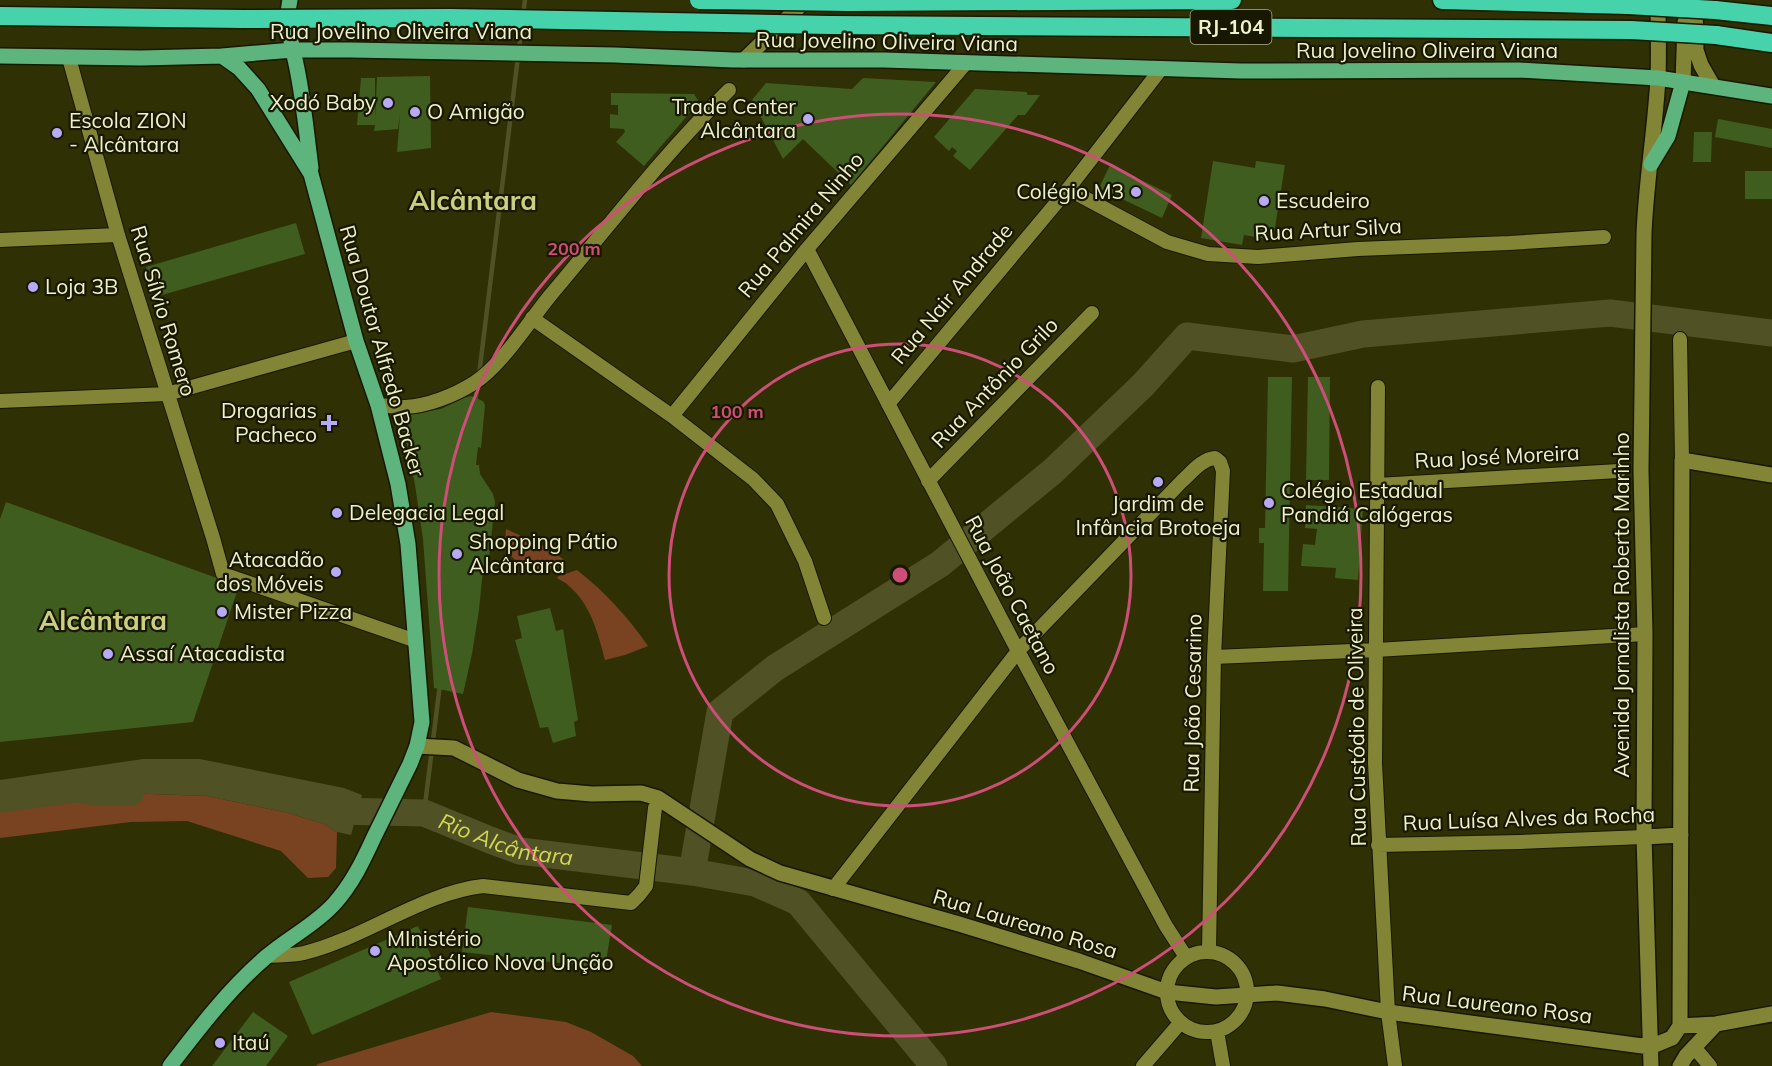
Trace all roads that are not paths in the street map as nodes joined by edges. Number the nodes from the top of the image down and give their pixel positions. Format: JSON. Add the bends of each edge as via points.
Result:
{"nodes":[{"id":1,"x":290,"y":0,"type":"edge"},
{"id":2,"x":699,"y":0,"type":"edge"},
{"id":3,"x":806,"y":0,"type":"edge"},
{"id":4,"x":1232,"y":0,"type":"edge"},
{"id":5,"x":1442,"y":0,"type":"edge"},
{"id":6,"x":1658,"y":0,"type":"edge"},
{"id":7,"x":1686,"y":0,"type":"edge"},
{"id":8,"x":1695,"y":0,"type":"edge"},
{"id":9,"x":0,"y":16,"type":"edge"},
{"id":10,"x":1772,"y":16,"type":"edge"},
{"id":11,"x":1772,"y":43,"type":"edge"},
{"id":12,"x":293,"y":50,"type":"junction"},
{"id":13,"x":0,"y":56,"type":"edge"},
{"id":14,"x":222,"y":56,"type":"junction"},
{"id":15,"x":69,"y":58,"type":"junction"},
{"id":16,"x":744,"y":60,"type":"junction"},
{"id":17,"x":966,"y":63,"type":"junction"},
{"id":18,"x":1161,"y":69,"type":"junction"},
{"id":19,"x":1658,"y":78,"type":"junction"},
{"id":20,"x":1683,"y":82,"type":"junction"},
{"id":21,"x":1713,"y":86,"type":"junction"},
{"id":22,"x":729,"y":90,"type":"dead end"},
{"id":23,"x":1772,"y":96,"type":"edge"},
{"id":24,"x":1651,"y":165,"type":"junction"},
{"id":25,"x":311,"y":174,"type":"junction"},
{"id":26,"x":1068,"y":189,"type":"junction"},
{"id":27,"x":117,"y":235,"type":"junction"},
{"id":28,"x":1604,"y":237,"type":"dead end"},
{"id":29,"x":0,"y":240,"type":"edge"},
{"id":30,"x":807,"y":249,"type":"junction"},
{"id":31,"x":1092,"y":313,"type":"dead end"},
{"id":32,"x":532,"y":318,"type":"junction"},
{"id":33,"x":1680,"y":339,"type":"dead end"},
{"id":34,"x":356,"y":341,"type":"junction"},
{"id":35,"x":1378,"y":387,"type":"dead end"},
{"id":36,"x":167,"y":394,"type":"junction"},
{"id":37,"x":0,"y":401,"type":"edge"},
{"id":38,"x":888,"y":404,"type":"junction"},
{"id":39,"x":378,"y":405,"type":"junction"},
{"id":40,"x":672,"y":416,"type":"junction"},
{"id":41,"x":1682,"y":460,"type":"junction"},
{"id":42,"x":1619,"y":471,"type":"dead end"},
{"id":43,"x":1772,"y":475,"type":"edge"},
{"id":44,"x":928,"y":481,"type":"junction"},
{"id":45,"x":1377,"y":485,"type":"junction"},
{"id":46,"x":824,"y":618,"type":"dead end"},
{"id":47,"x":1645,"y":634,"type":"junction"},
{"id":48,"x":416,"y":641,"type":"junction"},
{"id":49,"x":1376,"y":650,"type":"junction"},
{"id":50,"x":1018,"y":651,"type":"junction"},
{"id":51,"x":1214,"y":657,"type":"junction"},
{"id":52,"x":423,"y":746,"type":"junction"},
{"id":53,"x":655,"y":808,"type":"dead end"},
{"id":54,"x":1681,"y":835,"type":"junction"},
{"id":55,"x":1644,"y":837,"type":"junction"},
{"id":56,"x":1378,"y":845,"type":"junction"},
{"id":57,"x":833,"y":889,"type":"junction"},
{"id":58,"x":1209,"y":951,"type":"junction"},
{"id":59,"x":267,"y":956,"type":"junction"},
{"id":60,"x":1186,"y":957,"type":"junction"},
{"id":61,"x":1167,"y":992,"type":"junction"},
{"id":62,"x":1247,"y":996,"type":"junction"},
{"id":63,"x":1388,"y":1012,"type":"junction"},
{"id":64,"x":1772,"y":1014,"type":"edge"},
{"id":65,"x":1181,"y":1022,"type":"junction"},
{"id":66,"x":1716,"y":1024,"type":"junction"},
{"id":67,"x":1680,"y":1026,"type":"junction"},
{"id":68,"x":1217,"y":1031,"type":"junction"},
{"id":69,"x":1650,"y":1047,"type":"junction"},
{"id":70,"x":1694,"y":1047,"type":"junction"},
{"id":71,"x":170,"y":1066,"type":"edge"},
{"id":72,"x":1143,"y":1066,"type":"edge"},
{"id":73,"x":1223,"y":1066,"type":"edge"},
{"id":74,"x":1395,"y":1066,"type":"edge"},
{"id":75,"x":1651,"y":1066,"type":"edge"},
{"id":76,"x":1680,"y":1066,"type":"edge"},
{"id":77,"x":1710,"y":1066,"type":"edge"}],
"edges":[{"from":1,"to":12,"type":"main road","via":[[288,25]]},
{"from":2,"to":4,"type":"highway","number":"RJ-104","bridge":true},
{"from":3,"to":16,"type":"main road"},
{"from":5,"to":10,"type":"highway","bridge":true,"via":[[1628,5]]},
{"from":6,"to":19,"type":"main road","name":"Avenida Jornalista Roberto Marinho"},
{"from":7,"to":20,"type":"main road"},
{"from":8,"to":21,"type":"main road","via":[[1696,51]]},
{"from":9,"to":11,"type":"highway","number":"RJ-104","bridge":true,"via":[[1631,30]]},
{"from":12,"to":14,"type":"main road","name":"Rua Jovelino Oliveira Viana"},
{"from":12,"to":16,"type":"main road","name":"Rua Jovelino Oliveira Viana"},
{"from":12,"to":25,"type":"main road"},
{"from":13,"to":15,"type":"main road","name":"Rua Jovelino Oliveira Viana"},
{"from":14,"to":15,"type":"main road","name":"Rua Jovelino Oliveira Viana"},
{"from":14,"to":25,"type":"main road","name":"Rua Doutor Alfredo Backer","via":[[258,89]]},
{"from":15,"to":27,"type":"street","name":"Rua Sílvio Romero"},
{"from":16,"to":17,"type":"main road","name":"Rua Jovelino Oliveira Viana"},
{"from":17,"to":18,"type":"main road","name":"Rua Jovelino Oliveira Viana"},
{"from":17,"to":30,"type":"street","name":"Rua Palmira Ninho"},
{"from":18,"to":19,"type":"main road","name":"Rua Jovelino Oliveira Viana","via":[[1519,70]]},
{"from":18,"to":26,"type":"street","name":"Rua Nair Andrade"},
{"from":19,"to":20,"type":"main road","name":"Rua Jovelino Oliveira Viana"},
{"from":19,"to":24,"type":"main road","name":"Avenida Jornalista Roberto Marinho"},
{"from":20,"to":21,"type":"main road","name":"Rua Jovelino Oliveira Viana"},
{"from":20,"to":24,"type":"main road","via":[[1668,136]]},
{"from":21,"to":23,"type":"main road","name":"Rua Jovelino Oliveira Viana"},
{"from":22,"to":32,"type":"street","via":[[686,134]]},
{"from":24,"to":47,"type":"main road","name":"Avenida Jornalista Roberto Marinho","via":[[1645,202],[1641,470]]},
{"from":25,"to":34,"type":"main road","name":"Rua Doutor Alfredo Backer"},
{"from":26,"to":28,"type":"street","name":"Rua Artur Silva","via":[[1167,242],[1208,254],[1258,256]]},
{"from":26,"to":38,"type":"street","name":"Rua Nair Andrade"},
{"from":27,"to":29,"type":"street"},
{"from":27,"to":36,"type":"street","name":"Rua Sílvio Romero"},
{"from":30,"to":38,"type":"street","name":"Rua João Caetano"},
{"from":30,"to":40,"type":"street","name":"Rua Palmira Ninho"},
{"from":31,"to":44,"type":"street","name":"Rua Antônio Grilo"},
{"from":32,"to":39,"type":"street","via":[[496,365],[475,382],[420,405]]},
{"from":32,"to":40,"type":"street"},
{"from":33,"to":41,"type":"street"},
{"from":34,"to":36,"type":"street"},
{"from":34,"to":39,"type":"main road","name":"Rua Doutor Alfredo Backer"},
{"from":35,"to":45,"type":"street","name":"Rua Custódio de Oliveira"},
{"from":36,"to":37,"type":"street"},
{"from":36,"to":48,"type":"street","name":"Rua Sílvio Romero","via":[[223,574]]},
{"from":38,"to":44,"type":"street","name":"Rua João Caetano"},
{"from":39,"to":48,"type":"main road","name":"Rua Doutor Alfredo Backer","via":[[408,544]]},
{"from":40,"to":46,"type":"street","via":[[753,479],[777,504],[805,561]]},
{"from":41,"to":43,"type":"main road"},
{"from":41,"to":54,"type":"main road"},
{"from":42,"to":45,"type":"street","name":"Rua José Moreira"},
{"from":44,"to":50,"type":"street","name":"Rua João Caetano"},
{"from":45,"to":49,"type":"street","name":"Rua Custódio de Oliveira"},
{"from":47,"to":49,"type":"street"},
{"from":47,"to":55,"type":"main road","name":"Avenida Jornalista Roberto Marinho"},
{"from":48,"to":52,"type":"main road","name":"Rua Doutor Alfredo Backer"},
{"from":49,"to":51,"type":"street"},
{"from":49,"to":56,"type":"street","name":"Rua Custódio de Oliveira"},
{"from":50,"to":51,"type":"street","name":"Rua João Cesarino","via":[[1182,481],[1209,458],[1215,458],[1223,471]]},
{"from":50,"to":57,"type":"street"},
{"from":50,"to":60,"type":"street","name":"Rua João Caetano"},
{"from":51,"to":58,"type":"street","name":"Rua João Cesarino"},
{"from":52,"to":57,"type":"main road","name":"Rua Laureano Rosa","via":[[448,747],[466,753],[518,780],[557,791],[641,793],[658,798],[750,859]]},
{"from":52,"to":59,"type":"main road","name":"Rua Doutor Alfredo Backer","via":[[410,764],[348,887],[320,917]]},
{"from":53,"to":59,"type":"street","via":[[646,885],[631,903],[483,886],[465,888],[323,948]]},
{"from":54,"to":55,"type":"main road","name":"Rua Luísa Alves da Rocha"},
{"from":54,"to":67,"type":"main road"},
{"from":55,"to":56,"type":"street","name":"Rua Luísa Alves da Rocha"},
{"from":55,"to":69,"type":"main road","name":"Avenida Jornalista Roberto Marinho"},
{"from":56,"to":63,"type":"street","name":"Rua Custódio de Oliveira"},
{"from":57,"to":61,"type":"main road","name":"Rua Laureano Rosa","via":[[959,924]]},
{"from":58,"to":60,"type":"street"},
{"from":58,"to":62,"type":"street","via":[[1235,962],[1244,974]]},
{"from":59,"to":71,"type":"main road","name":"Rua Doutor Alfredo Backer","via":[[231,990]]},
{"from":60,"to":61,"type":"street","via":[[1177,966]]},
{"from":61,"to":62,"type":"main road","name":"Rua Laureano Rosa"},
{"from":61,"to":65,"type":"street","via":[[1169,1005]]},
{"from":62,"to":63,"type":"main road","name":"Rua Laureano Rosa","via":[[1277,993]]},
{"from":62,"to":68,"type":"street","via":[[1242,1013],[1232,1024]]},
{"from":63,"to":69,"type":"main road","name":"Rua Laureano Rosa"},
{"from":63,"to":74,"type":"street","name":"Rua Custódio de Oliveira"},
{"from":64,"to":66,"type":"main road"},
{"from":65,"to":68,"type":"street","via":[[1195,1030]]},
{"from":65,"to":72,"type":"street"},
{"from":66,"to":67,"type":"main road"},
{"from":66,"to":70,"type":"main road"},
{"from":67,"to":69,"type":"main road","via":[[1672,1038]]},
{"from":68,"to":73,"type":"street"},
{"from":69,"to":75,"type":"main road","name":"Avenida Jornalista Roberto Marinho"},
{"from":70,"to":76,"type":"main road"},
{"from":70,"to":77,"type":"street"}]}
